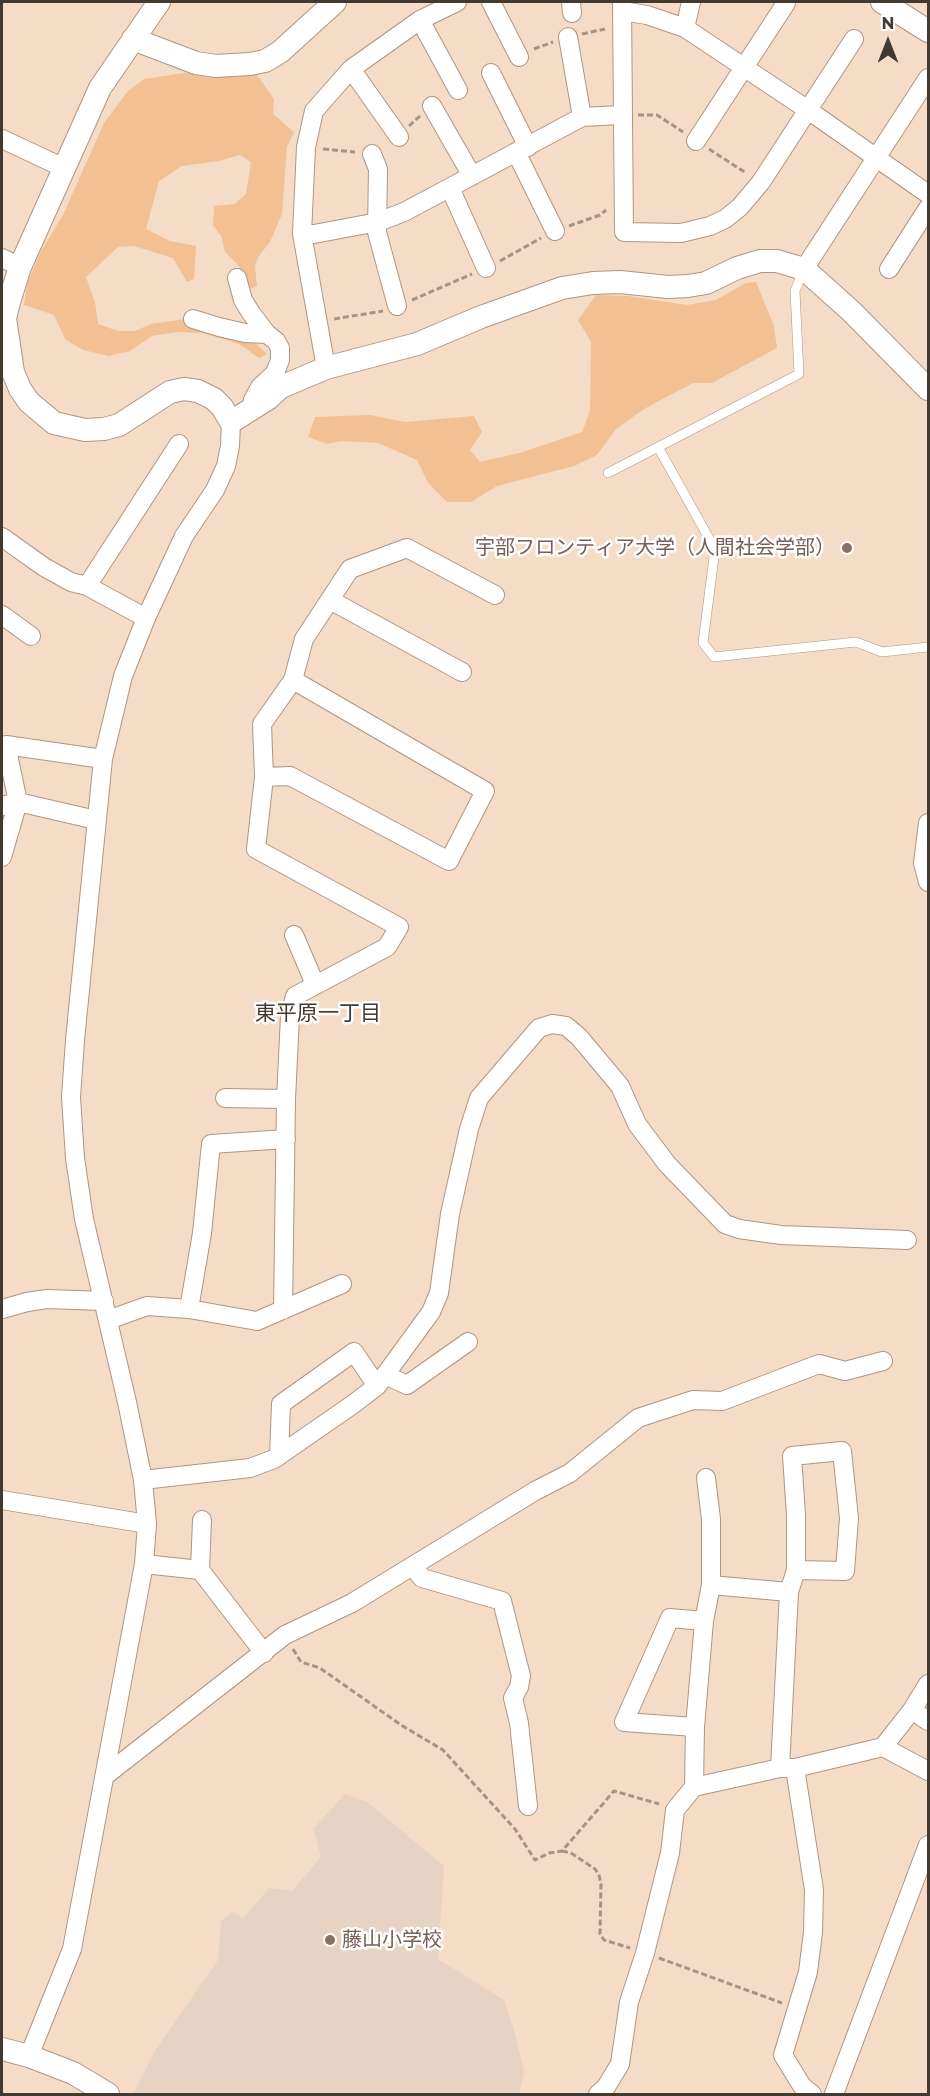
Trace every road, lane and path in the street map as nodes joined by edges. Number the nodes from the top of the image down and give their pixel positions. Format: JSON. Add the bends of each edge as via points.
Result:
{"nodes":[{"id":1,"x":159,"y":2,"type":"edge"},
{"id":2,"x":334,"y":2,"type":"edge"},
{"id":3,"x":457,"y":2,"type":"edge"},
{"id":4,"x":491,"y":2,"type":"edge"},
{"id":5,"x":691,"y":2,"type":"edge"},
{"id":6,"x":882,"y":2,"type":"edge"},
{"id":7,"x":786,"y":3,"type":"edge"},
{"id":8,"x":622,"y":7,"type":"edge"},
{"id":9,"x":420,"y":20,"type":"junction"},
{"id":10,"x":684,"y":28,"type":"junction"},
{"id":11,"x":928,"y":31,"type":"edge"},
{"id":12,"x":568,"y":37,"type":"dead end"},
{"id":13,"x":133,"y":39,"type":"junction"},
{"id":14,"x":854,"y":39,"type":"dead end"},
{"id":15,"x":519,"y":57,"type":"dead end"},
{"id":16,"x":744,"y":68,"type":"junction"},
{"id":17,"x":351,"y":69,"type":"junction"},
{"id":18,"x":492,"y":73,"type":"dead end"},
{"id":19,"x":928,"y":78,"type":"edge"},
{"id":20,"x":458,"y":90,"type":"dead end"},
{"id":21,"x":432,"y":106,"type":"dead end"},
{"id":22,"x":808,"y":110,"type":"junction"},
{"id":23,"x":621,"y":115,"type":"junction"},
{"id":24,"x":582,"y":117,"type":"junction"},
{"id":25,"x":399,"y":137,"type":"dead end"},
{"id":26,"x":2,"y":140,"type":"edge"},
{"id":27,"x":696,"y":141,"type":"dead end"},
{"id":28,"x":522,"y":149,"type":"junction"},
{"id":29,"x":372,"y":154,"type":"dead end"},
{"id":30,"x":876,"y":157,"type":"junction"},
{"id":31,"x":64,"y":168,"type":"junction"},
{"id":32,"x":472,"y":176,"type":"junction"},
{"id":33,"x":450,"y":188,"type":"junction"},
{"id":34,"x":928,"y":194,"type":"edge"},
{"id":35,"x":928,"y":208,"type":"edge"},
{"id":36,"x":378,"y":222,"type":"junction"},
{"id":37,"x":555,"y":231,"type":"dead end"},
{"id":38,"x":302,"y":234,"type":"junction"},
{"id":39,"x":11,"y":263,"type":"edge"},
{"id":40,"x":486,"y":268,"type":"dead end"},
{"id":41,"x":804,"y":269,"type":"junction"},
{"id":42,"x":889,"y":269,"type":"dead end"},
{"id":43,"x":237,"y":278,"type":"dead end"},
{"id":44,"x":397,"y":306,"type":"dead end"},
{"id":45,"x":193,"y":319,"type":"dead end"},
{"id":46,"x":267,"y":334,"type":"junction"},
{"id":47,"x":326,"y":368,"type":"junction"},
{"id":48,"x":7,"y":376,"type":"edge"},
{"id":49,"x":928,"y":389,"type":"edge"},
{"id":50,"x":251,"y":410,"type":"junction"},
{"id":51,"x":231,"y":422,"type":"junction"},
{"id":52,"x":179,"y":444,"type":"dead end"},
{"id":53,"x":658,"y":447,"type":"junction"},
{"id":54,"x":608,"y":473,"type":"dead end"},
{"id":55,"x":2,"y":537,"type":"edge"},
{"id":56,"x":87,"y":586,"type":"junction"},
{"id":57,"x":495,"y":595,"type":"dead end"},
{"id":58,"x":330,"y":600,"type":"junction"},
{"id":59,"x":2,"y":615,"type":"edge"},
{"id":60,"x":146,"y":618,"type":"junction"},
{"id":61,"x":31,"y":636,"type":"dead end"},
{"id":62,"x":928,"y":647,"type":"edge"},
{"id":63,"x":462,"y":672,"type":"dead end"},
{"id":64,"x":293,"y":680,"type":"junction"},
{"id":65,"x":104,"y":759,"type":"junction"},
{"id":66,"x":264,"y":777,"type":"junction"},
{"id":67,"x":10,"y":804,"type":"edge"},
{"id":68,"x":96,"y":820,"type":"junction"},
{"id":69,"x":928,"y":823,"type":"edge"},
{"id":70,"x":2,"y":858,"type":"edge"},
{"id":71,"x":928,"y":882,"type":"edge"},
{"id":72,"x":294,"y":935,"type":"dead end"},
{"id":73,"x":315,"y":984,"type":"junction"},
{"id":74,"x":225,"y":1098,"type":"dead end"},
{"id":75,"x":286,"y":1099,"type":"junction"},
{"id":76,"x":286,"y":1139,"type":"junction"},
{"id":77,"x":907,"y":1240,"type":"dead end"},
{"id":78,"x":342,"y":1284,"type":"dead end"},
{"id":79,"x":104,"y":1301,"type":"junction"},
{"id":80,"x":2,"y":1309,"type":"edge"},
{"id":81,"x":189,"y":1309,"type":"junction"},
{"id":82,"x":283,"y":1310,"type":"junction"},
{"id":83,"x":108,"y":1320,"type":"junction"},
{"id":84,"x":468,"y":1342,"type":"dead end"},
{"id":85,"x":883,"y":1362,"type":"dead end"},
{"id":86,"x":381,"y":1380,"type":"junction"},
{"id":87,"x":279,"y":1456,"type":"junction"},
{"id":88,"x":706,"y":1478,"type":"dead end"},
{"id":89,"x":143,"y":1480,"type":"junction"},
{"id":90,"x":2,"y":1500,"type":"edge"},
{"id":91,"x":202,"y":1520,"type":"dead end"},
{"id":92,"x":147,"y":1524,"type":"junction"},
{"id":93,"x":144,"y":1564,"type":"junction"},
{"id":94,"x":413,"y":1566,"type":"junction"},
{"id":95,"x":200,"y":1570,"type":"junction"},
{"id":96,"x":796,"y":1570,"type":"junction"},
{"id":97,"x":711,"y":1585,"type":"junction"},
{"id":98,"x":789,"y":1592,"type":"junction"},
{"id":99,"x":704,"y":1621,"type":"junction"},
{"id":100,"x":285,"y":1635,"type":"junction"},
{"id":101,"x":264,"y":1653,"type":"junction"},
{"id":102,"x":928,"y":1684,"type":"edge"},
{"id":103,"x":912,"y":1710,"type":"junction"},
{"id":104,"x":928,"y":1721,"type":"edge"},
{"id":105,"x":695,"y":1727,"type":"junction"},
{"id":106,"x":883,"y":1747,"type":"junction"},
{"id":107,"x":788,"y":1768,"type":"junction"},
{"id":108,"x":928,"y":1771,"type":"edge"},
{"id":109,"x":106,"y":1775,"type":"junction"},
{"id":110,"x":694,"y":1787,"type":"junction"},
{"id":111,"x":528,"y":1806,"type":"dead end"},
{"id":112,"x":675,"y":1810,"type":"junction"},
{"id":113,"x":928,"y":1845,"type":"edge"},
{"id":114,"x":923,"y":1874,"type":"edge"},
{"id":115,"x":2,"y":2049,"type":"edge"},
{"id":116,"x":29,"y":2055,"type":"junction"},
{"id":117,"x":108,"y":2094,"type":"edge"},
{"id":118,"x":598,"y":2094,"type":"edge"},
{"id":119,"x":812,"y":2094,"type":"edge"},
{"id":120,"x":834,"y":2094,"type":"edge"}],
"edges":[{"from":1,"to":13,"type":"street"},
{"from":2,"to":13,"type":"street","via":[[280,52],[250,64],[196,63]]},
{"from":3,"to":9,"type":"street"},
{"from":4,"to":15,"type":"street"},
{"from":5,"to":10,"type":"street"},
{"from":6,"to":11,"type":"street"},
{"from":7,"to":16,"type":"street"},
{"from":8,"to":10,"type":"street"},
{"from":8,"to":23,"type":"street"},
{"from":9,"to":17,"type":"street"},
{"from":9,"to":20,"type":"street"},
{"from":10,"to":16,"type":"street"},
{"from":12,"to":24,"type":"street"},
{"from":13,"to":31,"type":"street","via":[[100,88]]},
{"from":14,"to":22,"type":"street"},
{"from":16,"to":22,"type":"street"},
{"from":16,"to":27,"type":"street"},
{"from":17,"to":25,"type":"street"},
{"from":17,"to":38,"type":"street","via":[[314,111],[306,147]]},
{"from":18,"to":28,"type":"street"},
{"from":19,"to":30,"type":"street"},
{"from":21,"to":32,"type":"street"},
{"from":22,"to":23,"type":"street","via":[[740,207],[710,226],[681,233],[624,232]]},
{"from":22,"to":30,"type":"street"},
{"from":23,"to":24,"type":"street"},
{"from":24,"to":28,"type":"street"},
{"from":26,"to":31,"type":"street"},
{"from":28,"to":32,"type":"street"},
{"from":28,"to":37,"type":"street"},
{"from":29,"to":36,"type":"street","via":[[378,169]]},
{"from":30,"to":34,"type":"street"},
{"from":30,"to":41,"type":"street"},
{"from":31,"to":39,"type":"street"},
{"from":32,"to":33,"type":"street"},
{"from":33,"to":36,"type":"street"},
{"from":33,"to":40,"type":"street"},
{"from":35,"to":42,"type":"street"},
{"from":36,"to":38,"type":"street"},
{"from":36,"to":44,"type":"street","via":[[377,232]]},
{"from":38,"to":47,"type":"street"},
{"from":39,"to":48,"type":"street","via":[[5,318]]},
{"from":41,"to":47,"type":"street","via":[[777,261],[760,261],[706,283],[688,286],[620,282],[562,288],[417,345]]},
{"from":41,"to":49,"type":"street"},
{"from":41,"to":53,"type":"lane","via":[[795,291],[799,374]]},
{"from":43,"to":46,"type":"street","via":[[243,300]]},
{"from":45,"to":46,"type":"street","via":[[236,331]]},
{"from":46,"to":50,"type":"street","via":[[280,348],[280,360],[275,373],[260,387]]},
{"from":47,"to":50,"type":"street","via":[[281,387]]},
{"from":48,"to":51,"type":"street","via":[[28,402],[54,423],[71,428],[104,429],[119,425],[170,392],[184,389],[214,399]]},
{"from":50,"to":51,"type":"street"},
{"from":51,"to":60,"type":"street","via":[[226,466],[184,536]]},
{"from":52,"to":56,"type":"street"},
{"from":53,"to":54,"type":"lane"},
{"from":53,"to":62,"type":"lane","via":[[715,549],[703,643],[714,657],[856,642],[882,652]]},
{"from":55,"to":56,"type":"street","via":[[44,567]]},
{"from":56,"to":60,"type":"street"},
{"from":57,"to":58,"type":"street","via":[[407,548],[350,569]]},
{"from":58,"to":63,"type":"street"},
{"from":58,"to":64,"type":"street","via":[[304,639]]},
{"from":59,"to":61,"type":"street"},
{"from":60,"to":65,"type":"street","via":[[123,676]]},
{"from":64,"to":66,"type":"street","via":[[262,724]]},
{"from":64,"to":66,"type":"street","via":[[485,791],[449,861],[290,776]]},
{"from":65,"to":67,"type":"street","via":[[6,746]]},
{"from":65,"to":68,"type":"street"},
{"from":66,"to":73,"type":"street","via":[[256,849],[399,927],[387,947]]},
{"from":67,"to":68,"type":"street"},
{"from":67,"to":70,"type":"street"},
{"from":68,"to":79,"type":"street","via":[[71,1097],[81,1198]]},
{"from":69,"to":71,"type":"street","via":[[923,863]]},
{"from":72,"to":73,"type":"street"},
{"from":73,"to":75,"type":"street","via":[[295,996],[290,1016]]},
{"from":74,"to":75,"type":"street"},
{"from":75,"to":76,"type":"street"},
{"from":76,"to":81,"type":"street","via":[[211,1144]]},
{"from":76,"to":82,"type":"street"},
{"from":77,"to":86,"type":"street","via":[[781,1235],[725,1224],[667,1164],[637,1125],[620,1086],[579,1037],[566,1026],[552,1024],[539,1028],[479,1098],[450,1214],[439,1293],[431,1312]]},
{"from":78,"to":82,"type":"street"},
{"from":79,"to":80,"type":"street","via":[[47,1299]]},
{"from":79,"to":83,"type":"street"},
{"from":81,"to":82,"type":"street","via":[[257,1321]]},
{"from":81,"to":83,"type":"street","via":[[147,1306]]},
{"from":83,"to":89,"type":"street"},
{"from":84,"to":86,"type":"street","via":[[407,1385]]},
{"from":85,"to":94,"type":"street","via":[[845,1371],[819,1364],[722,1401],[693,1400],[638,1418],[570,1473]]},
{"from":86,"to":87,"type":"street"},
{"from":86,"to":87,"type":"street","via":[[354,1353],[281,1404]]},
{"from":87,"to":89,"type":"street","via":[[250,1468]]},
{"from":88,"to":97,"type":"street","via":[[711,1519]]},
{"from":89,"to":92,"type":"street"},
{"from":90,"to":92,"type":"street"},
{"from":91,"to":95,"type":"street"},
{"from":92,"to":93,"type":"street"},
{"from":93,"to":95,"type":"street"},
{"from":93,"to":109,"type":"street"},
{"from":94,"to":100,"type":"street","via":[[352,1603]]},
{"from":94,"to":111,"type":"street","via":[[422,1578],[502,1601],[521,1676],[513,1698]]},
{"from":95,"to":101,"type":"street"},
{"from":96,"to":96,"type":"street","via":[[792,1456],[842,1451],[849,1518],[845,1571]]},
{"from":96,"to":98,"type":"street"},
{"from":97,"to":98,"type":"street"},
{"from":97,"to":99,"type":"street"},
{"from":98,"to":107,"type":"street"},
{"from":99,"to":105,"type":"street"},
{"from":99,"to":105,"type":"street","via":[[670,1618],[624,1722]]},
{"from":100,"to":101,"type":"street"},
{"from":100,"to":112,"type":"path","via":[[301,1662],[320,1668],[442,1749],[515,1829],[535,1860],[562,1851],[614,1791]]},
{"from":101,"to":109,"type":"street"},
{"from":102,"to":103,"type":"street"},
{"from":103,"to":104,"type":"street"},
{"from":103,"to":106,"type":"street"},
{"from":105,"to":110,"type":"street"},
{"from":106,"to":107,"type":"street"},
{"from":106,"to":108,"type":"street"},
{"from":107,"to":110,"type":"street"},
{"from":107,"to":119,"type":"street","via":[[814,1890],[808,1972],[783,2055],[802,2086]]},
{"from":109,"to":116,"type":"street","via":[[72,1949]]},
{"from":110,"to":112,"type":"street"},
{"from":112,"to":118,"type":"street","via":[[670,1853],[629,2002],[620,2064]]},
{"from":113,"to":114,"type":"street"},
{"from":114,"to":120,"type":"street"},
{"from":115,"to":116,"type":"street"},
{"from":116,"to":117,"type":"street","via":[[74,2073]]}]}
